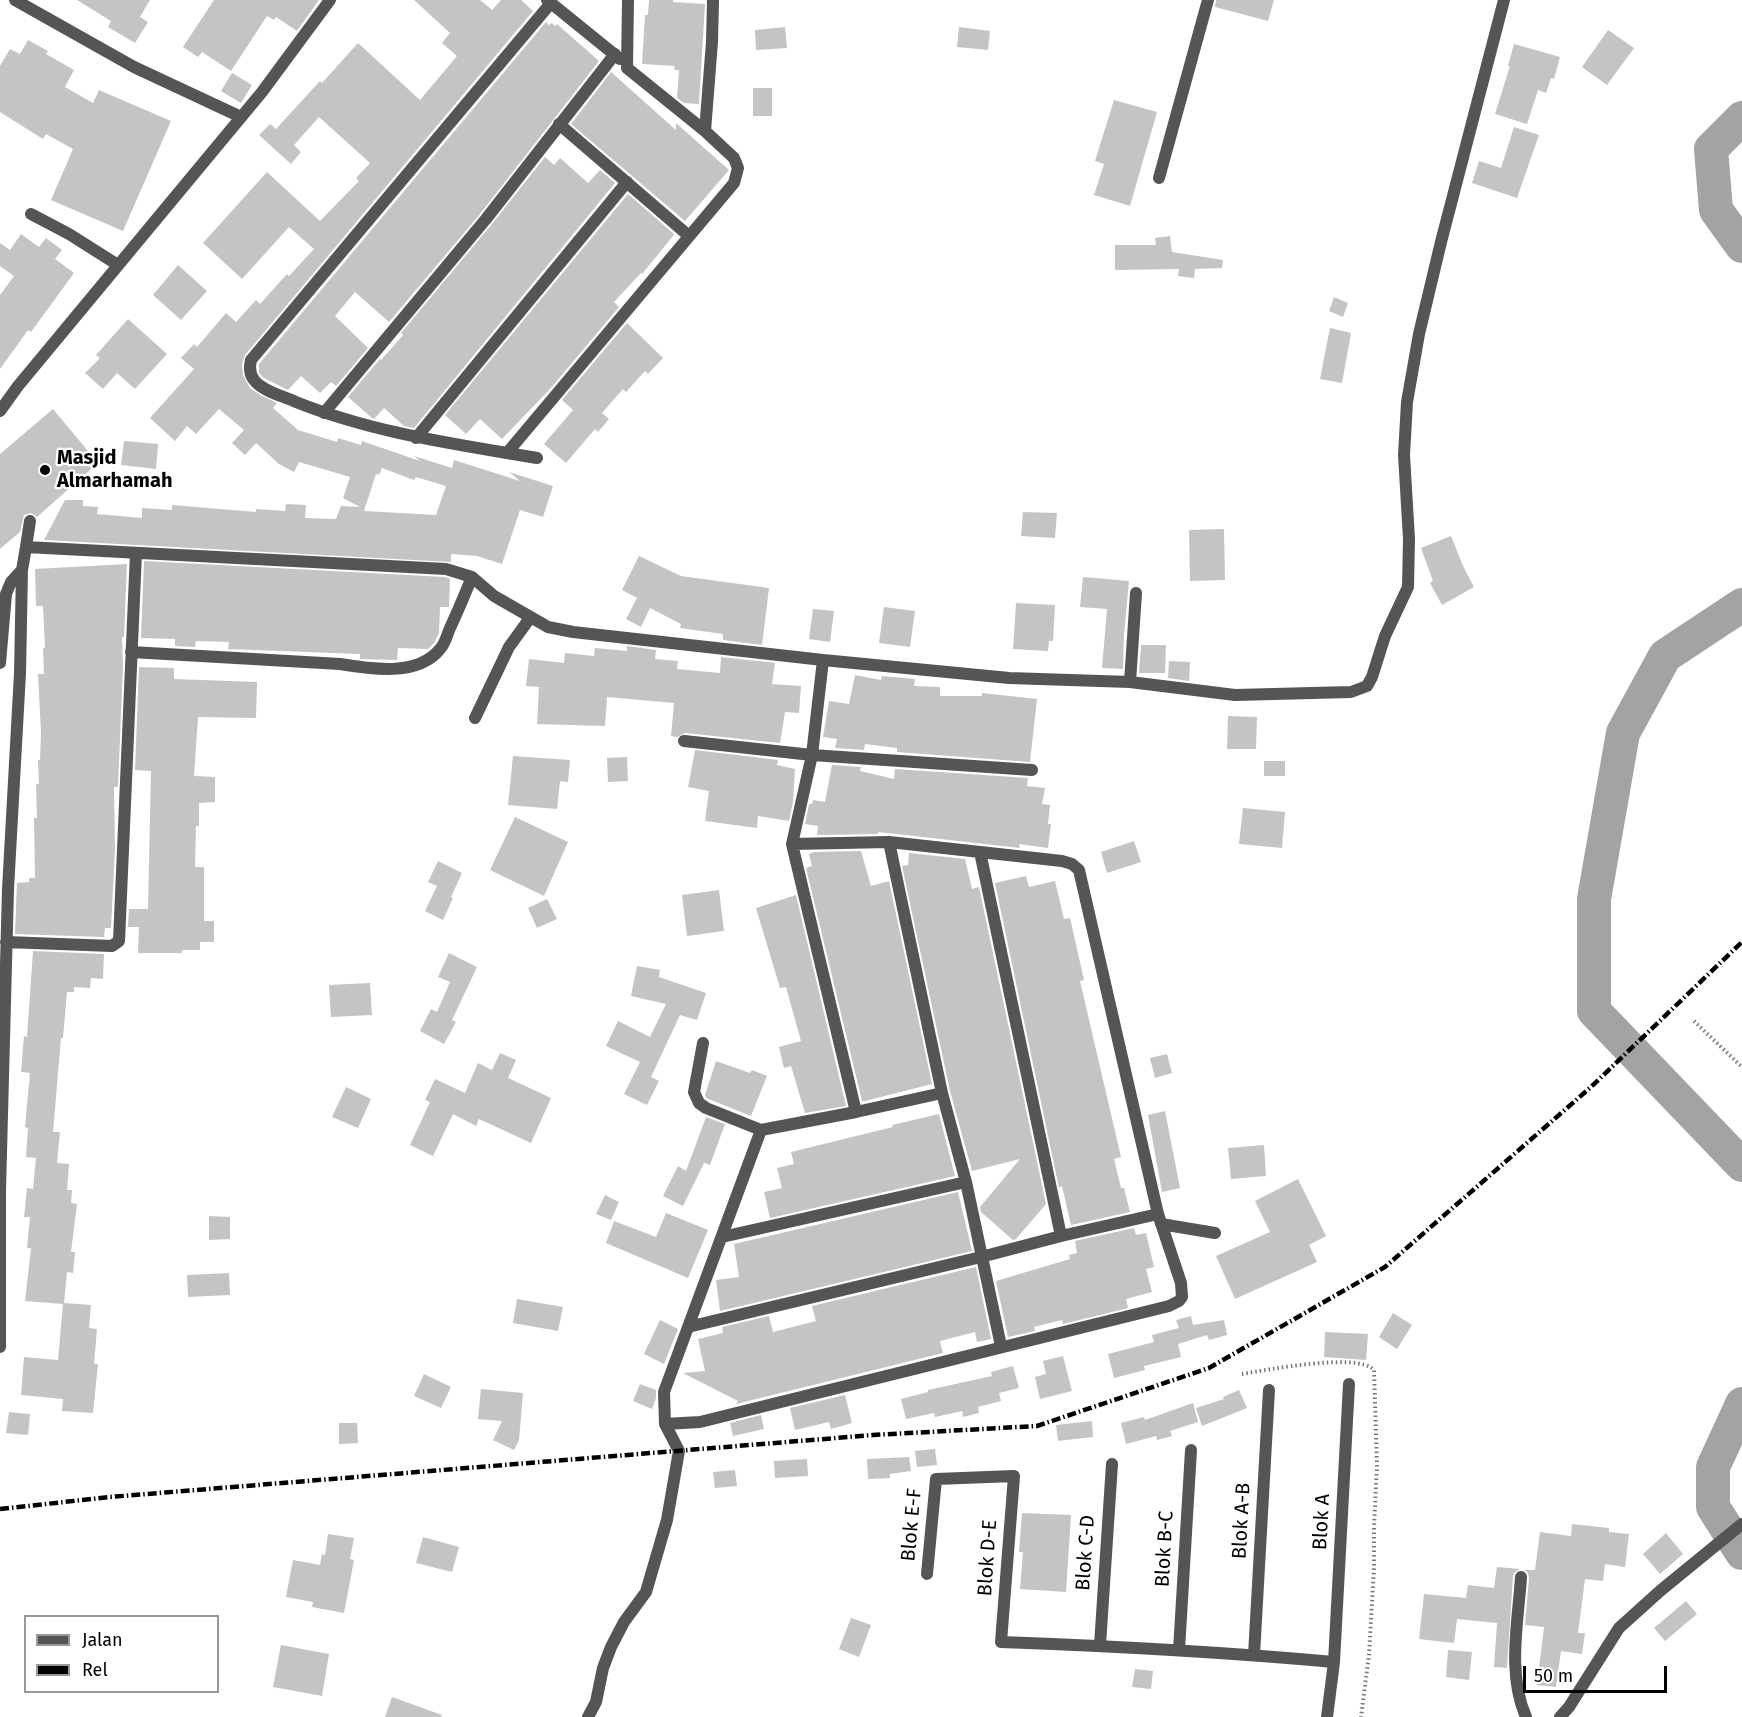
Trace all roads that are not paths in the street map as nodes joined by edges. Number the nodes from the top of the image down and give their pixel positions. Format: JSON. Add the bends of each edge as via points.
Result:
{"nodes":[{"id":1,"x":15,"y":0,"type":"edge"},
{"id":2,"x":330,"y":0,"type":"edge"},
{"id":3,"x":628,"y":0,"type":"edge"},
{"id":4,"x":713,"y":0,"type":"edge"},
{"id":5,"x":1208,"y":0,"type":"edge"},
{"id":6,"x":1504,"y":0,"type":"edge"},
{"id":7,"x":549,"y":2,"type":"edge"},
{"id":8,"x":615,"y":54,"type":"junction"},
{"id":9,"x":627,"y":68,"type":"junction"},
{"id":10,"x":241,"y":117,"type":"junction"},
{"id":11,"x":559,"y":124,"type":"junction"},
{"id":12,"x":705,"y":131,"type":"junction"},
{"id":13,"x":1159,"y":178,"type":"dead end"},
{"id":14,"x":627,"y":182,"type":"junction"},
{"id":15,"x":31,"y":214,"type":"dead end"},
{"id":16,"x":689,"y":236,"type":"junction"},
{"id":17,"x":118,"y":265,"type":"junction"},
{"id":18,"x":0,"y":411,"type":"edge"},
{"id":19,"x":324,"y":413,"type":"junction"},
{"id":20,"x":416,"y":438,"type":"junction"},
{"id":21,"x":507,"y":453,"type":"junction"},
{"id":22,"x":537,"y":458,"type":"dead end"},
{"id":23,"x":30,"y":521,"type":"dead end"},
{"id":24,"x":26,"y":547,"type":"junction"},
{"id":25,"x":136,"y":553,"type":"junction"},
{"id":26,"x":22,"y":570,"type":"junction"},
{"id":27,"x":472,"y":578,"type":"junction"},
{"id":28,"x":1136,"y":593,"type":"dead end"},
{"id":29,"x":530,"y":618,"type":"junction"},
{"id":30,"x":130,"y":652,"type":"junction"},
{"id":31,"x":823,"y":660,"type":"junction"},
{"id":32,"x":0,"y":663,"type":"edge"},
{"id":33,"x":1130,"y":682,"type":"junction"},
{"id":34,"x":475,"y":718,"type":"dead end"},
{"id":35,"x":684,"y":741,"type":"dead end"},
{"id":36,"x":812,"y":755,"type":"junction"},
{"id":37,"x":1032,"y":771,"type":"dead end"},
{"id":38,"x":889,"y":842,"type":"junction"},
{"id":39,"x":792,"y":844,"type":"junction"},
{"id":40,"x":980,"y":852,"type":"junction"},
{"id":41,"x":6,"y":942,"type":"junction"},
{"id":42,"x":703,"y":1043,"type":"dead end"},
{"id":43,"x":942,"y":1093,"type":"junction"},
{"id":44,"x":856,"y":1112,"type":"junction"},
{"id":45,"x":761,"y":1130,"type":"junction"},
{"id":46,"x":966,"y":1182,"type":"junction"},
{"id":47,"x":1159,"y":1219,"type":"junction"},
{"id":48,"x":1215,"y":1233,"type":"dead end"},
{"id":49,"x":1061,"y":1236,"type":"junction"},
{"id":50,"x":722,"y":1237,"type":"junction"},
{"id":51,"x":981,"y":1257,"type":"junction"},
{"id":52,"x":688,"y":1327,"type":"junction"},
{"id":53,"x":1001,"y":1346,"type":"junction"},
{"id":54,"x":0,"y":1347,"type":"edge"},
{"id":55,"x":1349,"y":1384,"type":"dead end"},
{"id":56,"x":1269,"y":1390,"type":"dead end"},
{"id":57,"x":665,"y":1424,"type":"junction"},
{"id":58,"x":1191,"y":1450,"type":"dead end"},
{"id":59,"x":1112,"y":1464,"type":"dead end"},
{"id":60,"x":1014,"y":1476,"type":"joint"},
{"id":61,"x":1742,"y":1524,"type":"edge"},
{"id":62,"x":927,"y":1574,"type":"dead end"},
{"id":63,"x":1521,"y":1577,"type":"dead end"},
{"id":64,"x":1100,"y":1645,"type":"junction"},
{"id":65,"x":1179,"y":1650,"type":"junction"},
{"id":66,"x":1254,"y":1655,"type":"junction"},
{"id":67,"x":1334,"y":1662,"type":"junction"},
{"id":68,"x":588,"y":1717,"type":"edge"},
{"id":69,"x":1327,"y":1717,"type":"edge"},
{"id":70,"x":1526,"y":1717,"type":"edge"},
{"id":71,"x":1560,"y":1717,"type":"edge"}],
"edges":[{"from":1,"to":10,"type":"street","via":[[134,67]]},
{"from":2,"to":10,"type":"street"},
{"from":3,"to":9,"type":"street"},
{"from":4,"to":12,"type":"street"},
{"from":5,"to":13,"type":"street"},
{"from":6,"to":33,"type":"street","via":[[1419,334],[1407,402],[1404,455],[1408,587],[1385,636],[1372,677],[1367,686],[1351,692],[1235,695]]},
{"from":7,"to":8,"type":"street"},
{"from":7,"to":19,"type":"street","via":[[251,360],[250,374],[263,388]]},
{"from":8,"to":9,"type":"street"},
{"from":8,"to":11,"type":"street"},
{"from":9,"to":12,"type":"street"},
{"from":10,"to":17,"type":"street"},
{"from":11,"to":14,"type":"street"},
{"from":11,"to":19,"type":"street","via":[[486,219]]},
{"from":12,"to":16,"type":"street","via":[[734,158],[738,168],[734,183]]},
{"from":14,"to":16,"type":"street"},
{"from":14,"to":20,"type":"street"},
{"from":15,"to":17,"type":"street"},
{"from":16,"to":21,"type":"street"},
{"from":17,"to":18,"type":"street"},
{"from":19,"to":20,"type":"street"},
{"from":20,"to":21,"type":"street"},
{"from":21,"to":22,"type":"street"},
{"from":23,"to":24,"type":"street"},
{"from":24,"to":25,"type":"street"},
{"from":24,"to":26,"type":"street"},
{"from":25,"to":27,"type":"street","via":[[446,569]]},
{"from":25,"to":30,"type":"street"},
{"from":26,"to":32,"type":"street","via":[[6,594]]},
{"from":26,"to":41,"type":"street","via":[[21,673]]},
{"from":27,"to":29,"type":"street"},
{"from":27,"to":30,"type":"street","via":[[440,651],[409,667],[370,669]]},
{"from":28,"to":33,"type":"street"},
{"from":29,"to":31,"type":"street","via":[[573,632]]},
{"from":29,"to":34,"type":"street","via":[[509,647]]},
{"from":30,"to":41,"type":"street","via":[[119,941],[112,946]]},
{"from":31,"to":33,"type":"street","via":[[1009,678]]},
{"from":31,"to":36,"type":"street"},
{"from":35,"to":36,"type":"street"},
{"from":36,"to":37,"type":"street"},
{"from":36,"to":39,"type":"street"},
{"from":38,"to":39,"type":"street"},
{"from":38,"to":40,"type":"street"},
{"from":38,"to":43,"type":"street"},
{"from":39,"to":44,"type":"street"},
{"from":40,"to":47,"type":"street","via":[[1062,861],[1079,870]]},
{"from":40,"to":49,"type":"street"},
{"from":41,"to":54,"type":"street"},
{"from":42,"to":45,"type":"street","via":[[695,1098],[706,1108]]},
{"from":43,"to":44,"type":"street"},
{"from":43,"to":46,"type":"street"},
{"from":44,"to":45,"type":"street"},
{"from":45,"to":50,"type":"street"},
{"from":46,"to":50,"type":"street"},
{"from":46,"to":51,"type":"street"},
{"from":47,"to":48,"type":"street"},
{"from":47,"to":49,"type":"street"},
{"from":47,"to":53,"type":"street","via":[[1181,1283],[1179,1301]]},
{"from":49,"to":51,"type":"street"},
{"from":50,"to":52,"type":"street"},
{"from":51,"to":52,"type":"street"},
{"from":51,"to":53,"type":"street"},
{"from":52,"to":57,"type":"street","via":[[664,1392]]},
{"from":53,"to":57,"type":"street","via":[[700,1422]]},
{"from":55,"to":67,"type":"street","name":"Blok A"},
{"from":56,"to":66,"type":"street","name":"Blok A-B"},
{"from":57,"to":68,"type":"street","via":[[679,1451],[667,1520],[646,1592],[611,1647]]},
{"from":58,"to":65,"type":"street","name":"Blok B-C"},
{"from":59,"to":64,"type":"street","name":"Blok C-D"},
{"from":60,"to":62,"type":"street","name":"Blok E-F","via":[[936,1479]]},
{"from":60,"to":64,"type":"street","name":"Blok D-E","via":[[1001,1642]]},
{"from":61,"to":71,"type":"street","via":[[1619,1628]]},
{"from":63,"to":70,"type":"street","via":[[1515,1660],[1519,1700]]},
{"from":64,"to":65,"type":"street"},
{"from":65,"to":66,"type":"street"},
{"from":66,"to":67,"type":"street"},
{"from":67,"to":69,"type":"street","name":"Blok A"}]}
